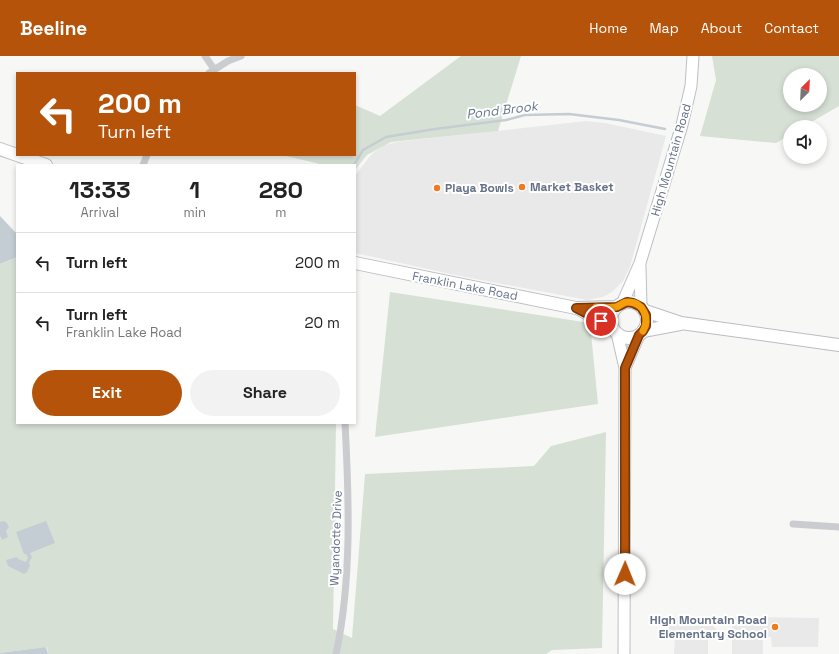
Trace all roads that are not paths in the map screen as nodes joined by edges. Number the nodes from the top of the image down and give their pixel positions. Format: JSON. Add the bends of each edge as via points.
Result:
{"nodes":[{"id":1,"x":205,"y":56,"type":"edge"},
{"id":2,"x":241,"y":56,"type":"edge"},
{"id":3,"x":693,"y":56,"type":"edge"},
{"id":4,"x":212,"y":71,"type":"edge"},
{"id":5,"x":0,"y":149,"type":"edge"},
{"id":6,"x":16,"y":155,"type":"edge"},
{"id":7,"x":20,"y":156,"type":"edge"},
{"id":8,"x":43,"y":164,"type":"edge"},
{"id":9,"x":356,"y":263,"type":"edge"},
{"id":10,"x":640,"y":263,"type":"junction"},
{"id":11,"x":619,"y":305,"type":"junction"},
{"id":12,"x":576,"y":308,"type":"junction"},
{"id":13,"x":643,"y":309,"type":"junction"},
{"id":14,"x":681,"y":323,"type":"junction"},
{"id":15,"x":615,"y":330,"type":"junction"},
{"id":16,"x":641,"y":333,"type":"junction"},
{"id":17,"x":839,"y":345,"type":"edge"},
{"id":18,"x":625,"y":368,"type":"junction"},
{"id":19,"x":345,"y":424,"type":"edge"},
{"id":20,"x":792,"y":524,"type":"dead end"},
{"id":21,"x":839,"y":527,"type":"edge"},
{"id":22,"x":336,"y":654,"type":"edge"},
{"id":23,"x":624,"y":654,"type":"edge"}],
"edges":[{"from":1,"to":4,"type":"street"},
{"from":2,"to":4,"type":"street"},
{"from":3,"to":10,"type":"main road","name":"High Mountain Road","via":[[691,86],[684,118]]},
{"from":5,"to":6,"type":"main road"},
{"from":7,"to":8,"type":"main road"},
{"from":9,"to":12,"type":"main road","name":"Franklin Lake Road"},
{"from":10,"to":11,"type":"main road","name":"High Mountain Road"},
{"from":10,"to":13,"type":"main road","name":"High Mountain Road"},
{"from":11,"to":12,"type":"main road","name":"Franklin Lake Road"},
{"from":11,"to":13,"type":"main road","via":[[633,303]]},
{"from":11,"to":15,"type":"main road","via":[[612,316]]},
{"from":12,"to":15,"type":"main road","name":"Franklin Lake Road"},
{"from":13,"to":14,"type":"main road"},
{"from":13,"to":16,"type":"main road","via":[[647,320]]},
{"from":14,"to":16,"type":"main road"},
{"from":14,"to":17,"type":"main road"},
{"from":15,"to":16,"type":"main road","via":[[627,338]]},
{"from":15,"to":18,"type":"main road"},
{"from":16,"to":18,"type":"main road"},
{"from":18,"to":23,"type":"main road"},
{"from":19,"to":22,"type":"street","name":"Wyandotte Drive","via":[[349,492],[346,572],[342,629]]},
{"from":20,"to":21,"type":"street"}]}
